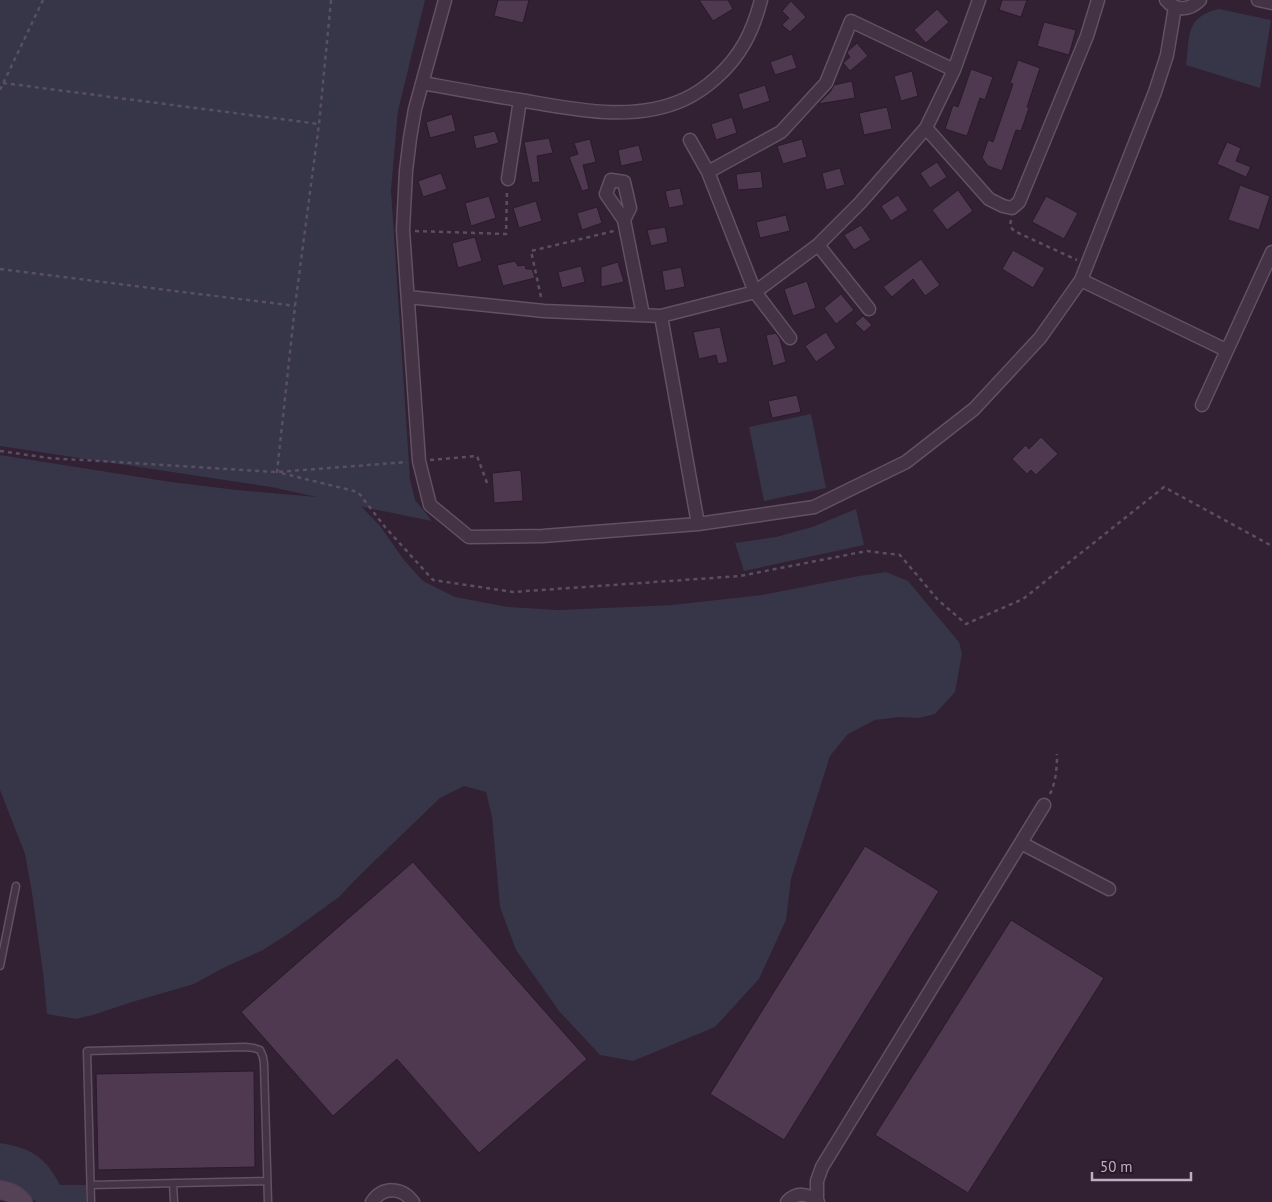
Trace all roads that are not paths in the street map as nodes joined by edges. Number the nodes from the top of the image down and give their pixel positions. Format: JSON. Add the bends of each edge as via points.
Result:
{"nodes":[{"id":1,"x":445,"y":0,"type":"edge"},
{"id":2,"x":760,"y":0,"type":"edge"},
{"id":3,"x":979,"y":0,"type":"edge"},
{"id":4,"x":1098,"y":0,"type":"edge"},
{"id":5,"x":1200,"y":0,"type":"edge"},
{"id":6,"x":1258,"y":0,"type":"edge"},
{"id":7,"x":1272,"y":3,"type":"edge"},
{"id":8,"x":1170,"y":4,"type":"edge"},
{"id":9,"x":954,"y":70,"type":"junction"},
{"id":10,"x":423,"y":83,"type":"junction"},
{"id":11,"x":520,"y":100,"type":"junction"},
{"id":12,"x":926,"y":128,"type":"junction"},
{"id":13,"x":690,"y":140,"type":"dead end"},
{"id":14,"x":708,"y":172,"type":"junction"},
{"id":15,"x":508,"y":180,"type":"road end"},
{"id":16,"x":625,"y":224,"type":"road end"},
{"id":17,"x":818,"y":244,"type":"junction"},
{"id":18,"x":1272,"y":252,"type":"edge"},
{"id":19,"x":1081,"y":280,"type":"junction"},
{"id":20,"x":755,"y":292,"type":"junction"},
{"id":21,"x":408,"y":297,"type":"junction"},
{"id":22,"x":869,"y":308,"type":"dead end"},
{"id":23,"x":643,"y":315,"type":"junction"},
{"id":24,"x":661,"y":316,"type":"junction"},
{"id":25,"x":790,"y":338,"type":"dead end"},
{"id":26,"x":1226,"y":350,"type":"junction"},
{"id":27,"x":1202,"y":405,"type":"dead end"},
{"id":28,"x":698,"y":524,"type":"junction"},
{"id":29,"x":1044,"y":805,"type":"road end"},
{"id":30,"x":1021,"y":843,"type":"junction"},
{"id":31,"x":16,"y":886,"type":"dead end"},
{"id":32,"x":1109,"y":888,"type":"dead end"},
{"id":33,"x":0,"y":966,"type":"edge"},
{"id":34,"x":267,"y":1181,"type":"junction"},
{"id":35,"x":817,"y":1182,"type":"junction"},
{"id":36,"x":173,"y":1183,"type":"junction"},
{"id":37,"x":91,"y":1185,"type":"junction"},
{"id":38,"x":0,"y":1190,"type":"edge"},
{"id":39,"x":803,"y":1194,"type":"junction"},
{"id":40,"x":414,"y":1201,"type":"edge"},
{"id":41,"x":818,"y":1201,"type":"edge"},
{"id":42,"x":23,"y":1202,"type":"edge"},
{"id":43,"x":91,"y":1202,"type":"edge"},
{"id":44,"x":174,"y":1202,"type":"edge"},
{"id":45,"x":268,"y":1202,"type":"edge"},
{"id":46,"x":372,"y":1202,"type":"edge"},
{"id":47,"x":787,"y":1202,"type":"edge"}],
"edges":[{"from":1,"to":10,"type":"street"},
{"from":2,"to":11,"type":"street","via":[[745,44],[726,69],[686,99],[663,107],[619,113]]},
{"from":3,"to":9,"type":"street"},
{"from":4,"to":12,"type":"street","via":[[1087,36],[1019,202],[1012,208],[989,199]]},
{"from":5,"to":8,"type":"street","via":[[1188,8]]},
{"from":6,"to":7,"type":"street"},
{"from":8,"to":19,"type":"street","via":[[1167,55]]},
{"from":9,"to":12,"type":"street"},
{"from":9,"to":14,"type":"street","via":[[850,20],[826,83],[781,132]]},
{"from":10,"to":11,"type":"street"},
{"from":10,"to":21,"type":"street","via":[[406,170],[403,230]]},
{"from":11,"to":15,"type":"street"},
{"from":12,"to":17,"type":"street","via":[[860,203]]},
{"from":13,"to":14,"type":"street"},
{"from":14,"to":20,"type":"street"},
{"from":16,"to":23,"type":"street"},
{"from":17,"to":20,"type":"street"},
{"from":17,"to":22,"type":"street"},
{"from":18,"to":26,"type":"street"},
{"from":19,"to":26,"type":"street"},
{"from":19,"to":28,"type":"street","via":[[1040,338],[974,409],[906,462],[814,506]]},
{"from":20,"to":24,"type":"street"},
{"from":20,"to":25,"type":"street"},
{"from":21,"to":23,"type":"street","via":[[544,311]]},
{"from":21,"to":28,"type":"street","via":[[419,461],[430,505],[468,537],[543,536]]},
{"from":23,"to":24,"type":"street"},
{"from":24,"to":28,"type":"street"},
{"from":26,"to":27,"type":"street"},
{"from":29,"to":30,"type":"street"},
{"from":30,"to":32,"type":"street"},
{"from":30,"to":35,"type":"street","via":[[822,1167]]},
{"from":31,"to":33,"type":"lane"},
{"from":34,"to":36,"type":"lane"},
{"from":34,"to":37,"type":"lane","via":[[263,1057],[260,1050],[245,1047],[87,1051]]},
{"from":34,"to":45,"type":"lane"},
{"from":35,"to":39,"type":"street"},
{"from":35,"to":41,"type":"street"},
{"from":36,"to":37,"type":"lane"},
{"from":36,"to":44,"type":"lane"},
{"from":37,"to":43,"type":"lane"},
{"from":38,"to":42,"type":"street","via":[[10,1192]]},
{"from":39,"to":41,"type":"street"},
{"from":39,"to":47,"type":"street"},
{"from":40,"to":46,"type":"street","via":[[402,1192],[391,1190]]}]}
